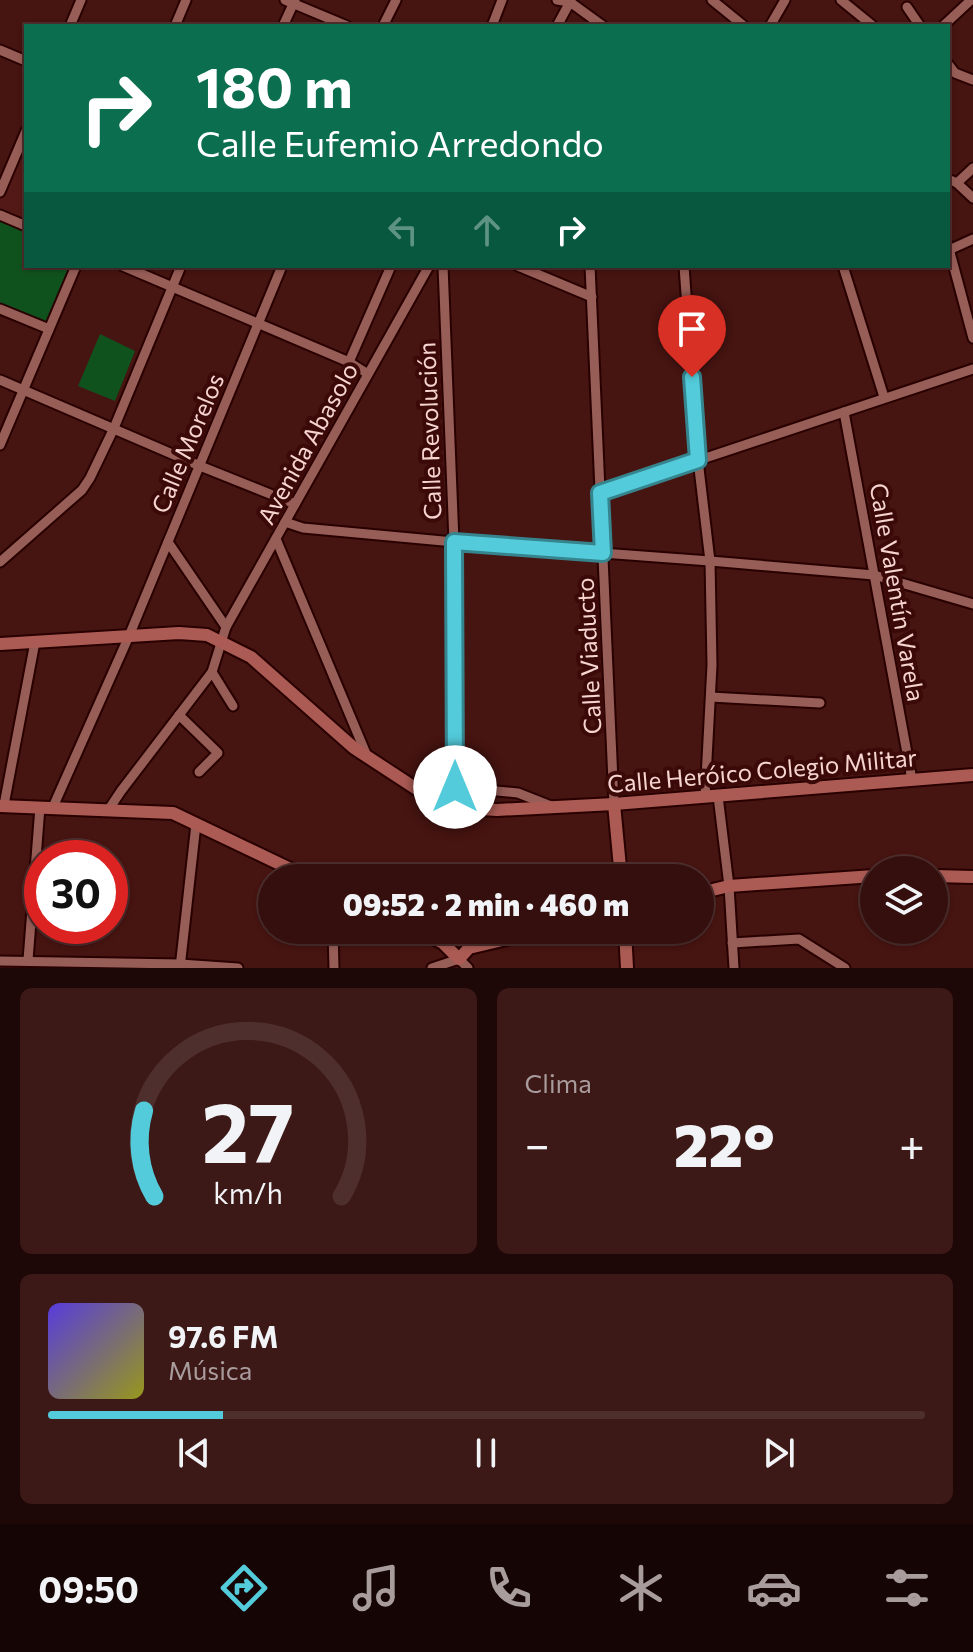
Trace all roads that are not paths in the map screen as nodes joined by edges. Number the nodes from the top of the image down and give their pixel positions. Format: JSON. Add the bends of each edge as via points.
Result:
{"nodes":[{"id":1,"x":81,"y":0,"type":"edge"},
{"id":2,"x":186,"y":0,"type":"edge"},
{"id":3,"x":396,"y":0,"type":"edge"},
{"id":4,"x":502,"y":0,"type":"edge"},
{"id":5,"x":557,"y":0,"type":"edge"},
{"id":6,"x":712,"y":0,"type":"edge"},
{"id":7,"x":785,"y":0,"type":"edge"},
{"id":8,"x":841,"y":0,"type":"edge"},
{"id":9,"x":971,"y":0,"type":"edge"},
{"id":10,"x":291,"y":1,"type":"edge"},
{"id":11,"x":571,"y":1,"type":"edge"},
{"id":12,"x":907,"y":7,"type":"dead end"},
{"id":13,"x":582,"y":10,"type":"junction"},
{"id":14,"x":71,"y":24,"type":"edge"},
{"id":15,"x":176,"y":24,"type":"edge"},
{"id":16,"x":284,"y":24,"type":"edge"},
{"id":17,"x":343,"y":24,"type":"edge"},
{"id":18,"x":384,"y":24,"type":"edge"},
{"id":19,"x":493,"y":24,"type":"edge"},
{"id":20,"x":558,"y":24,"type":"edge"},
{"id":21,"x":582,"y":24,"type":"edge"},
{"id":22,"x":600,"y":24,"type":"edge"},
{"id":23,"x":742,"y":24,"type":"edge"},
{"id":24,"x":771,"y":24,"type":"edge"},
{"id":25,"x":871,"y":24,"type":"edge"},
{"id":26,"x":919,"y":24,"type":"edge"},
{"id":27,"x":945,"y":24,"type":"edge"},
{"id":28,"x":0,"y":50,"type":"edge"},
{"id":29,"x":24,"y":60,"type":"edge"},
{"id":30,"x":950,"y":67,"type":"edge"},
{"id":31,"x":973,"y":80,"type":"edge"},
{"id":32,"x":24,"y":136,"type":"edge"},
{"id":33,"x":973,"y":168,"type":"edge"},
{"id":34,"x":953,"y":181,"type":"edge"},
{"id":35,"x":0,"y":192,"type":"edge"},
{"id":36,"x":973,"y":198,"type":"edge"},
{"id":37,"x":0,"y":215,"type":"edge"},
{"id":38,"x":24,"y":225,"type":"edge"},
{"id":39,"x":973,"y":239,"type":"edge"},
{"id":40,"x":950,"y":247,"type":"edge"},
{"id":41,"x":950,"y":251,"type":"edge"},
{"id":42,"x":75,"y":268,"type":"edge"},
{"id":43,"x":128,"y":268,"type":"edge"},
{"id":44,"x":180,"y":268,"type":"edge"},
{"id":45,"x":281,"y":268,"type":"edge"},
{"id":46,"x":390,"y":268,"type":"edge"},
{"id":47,"x":428,"y":268,"type":"edge"},
{"id":48,"x":443,"y":268,"type":"edge"},
{"id":49,"x":523,"y":268,"type":"edge"},
{"id":50,"x":590,"y":268,"type":"edge"},
{"id":51,"x":684,"y":268,"type":"edge"},
{"id":52,"x":844,"y":268,"type":"edge"},
{"id":53,"x":172,"y":287,"type":"junction"},
{"id":54,"x":592,"y":297,"type":"junction"},
{"id":55,"x":0,"y":309,"type":"edge"},
{"id":56,"x":259,"y":324,"type":"junction"},
{"id":57,"x":49,"y":329,"type":"junction"},
{"id":58,"x":973,"y":338,"type":"edge"},
{"id":59,"x":349,"y":362,"type":"junction"},
{"id":60,"x":973,"y":369,"type":"edge"},
{"id":61,"x":368,"y":374,"type":"junction"},
{"id":62,"x":0,"y":380,"type":"edge"},
{"id":63,"x":23,"y":389,"type":"junction"},
{"id":64,"x":884,"y":397,"type":"junction"},
{"id":65,"x":844,"y":412,"type":"junction"},
{"id":66,"x":114,"y":428,"type":"junction"},
{"id":67,"x":0,"y":445,"type":"edge"},
{"id":68,"x":698,"y":460,"type":"junction"},
{"id":69,"x":200,"y":466,"type":"junction"},
{"id":70,"x":600,"y":493,"type":"junction"},
{"id":71,"x":295,"y":504,"type":"junction"},
{"id":72,"x":285,"y":522,"type":"junction"},
{"id":73,"x":276,"y":539,"type":"junction"},
{"id":74,"x":168,"y":542,"type":"junction"},
{"id":75,"x":454,"y":542,"type":"junction"},
{"id":76,"x":0,"y":549,"type":"edge"},
{"id":77,"x":10,"y":553,"type":"junction"},
{"id":78,"x":603,"y":553,"type":"junction"},
{"id":79,"x":710,"y":561,"type":"junction"},
{"id":80,"x":0,"y":562,"type":"edge"},
{"id":81,"x":874,"y":575,"type":"junction"},
{"id":82,"x":973,"y":604,"type":"edge"},
{"id":83,"x":226,"y":627,"type":"junction"},
{"id":84,"x":129,"y":636,"type":"junction"},
{"id":85,"x":221,"y":641,"type":"junction"},
{"id":86,"x":35,"y":642,"type":"junction"},
{"id":87,"x":0,"y":644,"type":"edge"},
{"id":88,"x":212,"y":672,"type":"junction"},
{"id":89,"x":711,"y":697,"type":"junction"},
{"id":90,"x":820,"y":703,"type":"dead end"},
{"id":91,"x":233,"y":706,"type":"dead end"},
{"id":92,"x":179,"y":715,"type":"junction"},
{"id":93,"x":367,"y":756,"type":"junction"},
{"id":94,"x":199,"y":772,"type":"dead end"},
{"id":95,"x":973,"y":775,"type":"edge"},
{"id":96,"x":912,"y":780,"type":"junction"},
{"id":97,"x":455,"y":787,"type":"joint"},
{"id":98,"x":712,"y":796,"type":"junction"},
{"id":99,"x":614,"y":804,"type":"junction"},
{"id":100,"x":2,"y":806,"type":"edge"},
{"id":101,"x":46,"y":807,"type":"junction"},
{"id":102,"x":554,"y":807,"type":"junction"},
{"id":103,"x":109,"y":809,"type":"junction"},
{"id":104,"x":196,"y":824,"type":"junction"},
{"id":105,"x":280,"y":864,"type":"edge"},
{"id":106,"x":620,"y":864,"type":"edge"},
{"id":107,"x":948,"y":876,"type":"edge"},
{"id":108,"x":860,"y":877,"type":"edge"},
{"id":109,"x":973,"y":877,"type":"edge"},
{"id":110,"x":729,"y":886,"type":"junction"},
{"id":111,"x":714,"y":890,"type":"edge"},
{"id":112,"x":732,"y":943,"type":"junction"},
{"id":113,"x":333,"y":944,"type":"edge"},
{"id":114,"x":444,"y":944,"type":"edge"},
{"id":115,"x":486,"y":944,"type":"edge"},
{"id":116,"x":626,"y":944,"type":"edge"},
{"id":117,"x":28,"y":960,"type":"junction"},
{"id":118,"x":0,"y":961,"type":"edge"},
{"id":119,"x":463,"y":963,"type":"edge"},
{"id":120,"x":180,"y":966,"type":"edge"},
{"id":121,"x":238,"y":968,"type":"edge"},
{"id":122,"x":334,"y":968,"type":"edge"},
{"id":123,"x":432,"y":968,"type":"edge"},
{"id":124,"x":627,"y":968,"type":"edge"},
{"id":125,"x":734,"y":968,"type":"edge"},
{"id":126,"x":845,"y":968,"type":"edge"}],
"edges":[{"from":1,"to":14,"type":"street"},
{"from":2,"to":15,"type":"street"},
{"from":3,"to":18,"type":"street"},
{"from":4,"to":19,"type":"street"},
{"from":5,"to":11,"type":"street"},
{"from":6,"to":23,"type":"street"},
{"from":7,"to":24,"type":"street"},
{"from":8,"to":25,"type":"street"},
{"from":9,"to":27,"type":"street"},
{"from":10,"to":16,"type":"street"},
{"from":10,"to":17,"type":"street"},
{"from":11,"to":13,"type":"street"},
{"from":11,"to":20,"type":"street"},
{"from":12,"to":26,"type":"street"},
{"from":13,"to":21,"type":"street"},
{"from":13,"to":22,"type":"street"},
{"from":28,"to":29,"type":"street"},
{"from":30,"to":31,"type":"street"},
{"from":32,"to":35,"type":"street"},
{"from":33,"to":34,"type":"street"},
{"from":34,"to":36,"type":"street"},
{"from":37,"to":38,"type":"street"},
{"from":39,"to":40,"type":"street"},
{"from":41,"to":58,"type":"street"},
{"from":42,"to":57,"type":"street"},
{"from":43,"to":53,"type":"street"},
{"from":44,"to":53,"type":"street"},
{"from":45,"to":56,"type":"street","name":"Calle Morelos"},
{"from":46,"to":59,"type":"street"},
{"from":47,"to":61,"type":"street","name":"Avenida Abasolo"},
{"from":48,"to":75,"type":"street","name":"Calle Revolución"},
{"from":49,"to":54,"type":"street"},
{"from":50,"to":54,"type":"street","name":"Calle Viaducto"},
{"from":51,"to":68,"type":"street"},
{"from":52,"to":64,"type":"street"},
{"from":53,"to":56,"type":"street"},
{"from":53,"to":66,"type":"street"},
{"from":54,"to":70,"type":"street","name":"Calle Viaducto"},
{"from":55,"to":57,"type":"street"},
{"from":56,"to":59,"type":"street"},
{"from":56,"to":69,"type":"street","name":"Calle Morelos"},
{"from":57,"to":63,"type":"street"},
{"from":59,"to":61,"type":"street"},
{"from":60,"to":64,"type":"street"},
{"from":61,"to":71,"type":"street","name":"Avenida Abasolo"},
{"from":62,"to":63,"type":"street"},
{"from":63,"to":66,"type":"street"},
{"from":63,"to":67,"type":"street"},
{"from":64,"to":65,"type":"street"},
{"from":65,"to":68,"type":"street"},
{"from":65,"to":81,"type":"street","name":"Calle Valentín Varela"},
{"from":66,"to":69,"type":"street"},
{"from":66,"to":77,"type":"street","via":[[82,490]]},
{"from":68,"to":70,"type":"street"},
{"from":68,"to":79,"type":"street"},
{"from":69,"to":71,"type":"street"},
{"from":69,"to":74,"type":"street","name":"Calle Morelos"},
{"from":70,"to":78,"type":"street","name":"Calle Viaducto"},
{"from":71,"to":72,"type":"street","name":"Avenida Abasolo"},
{"from":72,"to":73,"type":"street","name":"Avenida Abasolo"},
{"from":72,"to":75,"type":"street"},
{"from":73,"to":83,"type":"street","name":"Avenida Abasolo"},
{"from":73,"to":93,"type":"street"},
{"from":74,"to":83,"type":"street"},
{"from":74,"to":84,"type":"street","name":"Calle Morelos"},
{"from":75,"to":78,"type":"street"},
{"from":75,"to":97,"type":"street","name":"Calle Revolución"},
{"from":76,"to":77,"type":"street"},
{"from":77,"to":80,"type":"street"},
{"from":78,"to":79,"type":"street"},
{"from":78,"to":99,"type":"street","name":"Calle Viaducto"},
{"from":79,"to":81,"type":"street"},
{"from":79,"to":89,"type":"street"},
{"from":81,"to":82,"type":"street"},
{"from":81,"to":96,"type":"street","name":"Calle Valentín Varela"},
{"from":83,"to":85,"type":"street","name":"Avenida Abasolo"},
{"from":84,"to":85,"type":"main road","name":"Calle Heróico Colegio Militar","via":[[179,633]]},
{"from":84,"to":86,"type":"main road","name":"Calle Heróico Colegio Militar"},
{"from":84,"to":101,"type":"street","name":"Calle Morelos"},
{"from":85,"to":88,"type":"street","name":"Avenida Abasolo"},
{"from":85,"to":93,"type":"main road","name":"Calle Heróico Colegio Militar","via":[[251,657]]},
{"from":86,"to":87,"type":"main road","name":"Calle Heróico Colegio Militar"},
{"from":86,"to":100,"type":"street"},
{"from":88,"to":91,"type":"street"},
{"from":88,"to":92,"type":"street"},
{"from":89,"to":90,"type":"street"},
{"from":89,"to":98,"type":"street"},
{"from":92,"to":94,"type":"street","via":[[218,753]]},
{"from":92,"to":103,"type":"street"},
{"from":93,"to":102,"type":"main road","name":"Calle Heróico Colegio Militar","via":[[435,801],[497,810]]},
{"from":95,"to":96,"type":"main road","name":"Calle Heróico Colegio Militar"},
{"from":96,"to":98,"type":"main road","name":"Calle Heróico Colegio Militar"},
{"from":97,"to":102,"type":"street","name":"Calle Heróico Colegio Militar","via":[[518,793]]},
{"from":98,"to":99,"type":"main road","name":"Calle Heróico Colegio Militar"},
{"from":98,"to":110,"type":"street"},
{"from":99,"to":102,"type":"main road","name":"Calle Heróico Colegio Militar"},
{"from":99,"to":106,"type":"main road"},
{"from":100,"to":101,"type":"main road"},
{"from":101,"to":103,"type":"main road"},
{"from":101,"to":117,"type":"street","name":"Calle Morelos"},
{"from":103,"to":104,"type":"main road","via":[[173,813]]},
{"from":104,"to":105,"type":"main road"},
{"from":104,"to":120,"type":"street"},
{"from":107,"to":109,"type":"main road"},
{"from":108,"to":110,"type":"main road"},
{"from":110,"to":111,"type":"main road"},
{"from":110,"to":112,"type":"street"},
{"from":112,"to":125,"type":"street"},
{"from":112,"to":126,"type":"street","via":[[799,939]]},
{"from":113,"to":122,"type":"street"},
{"from":114,"to":119,"type":"main road"},
{"from":115,"to":119,"type":"main road","via":[[469,948]]},
{"from":116,"to":124,"type":"main road"},
{"from":117,"to":118,"type":"street"},
{"from":117,"to":120,"type":"street"},
{"from":119,"to":123,"type":"street"},
{"from":120,"to":121,"type":"street"}]}
